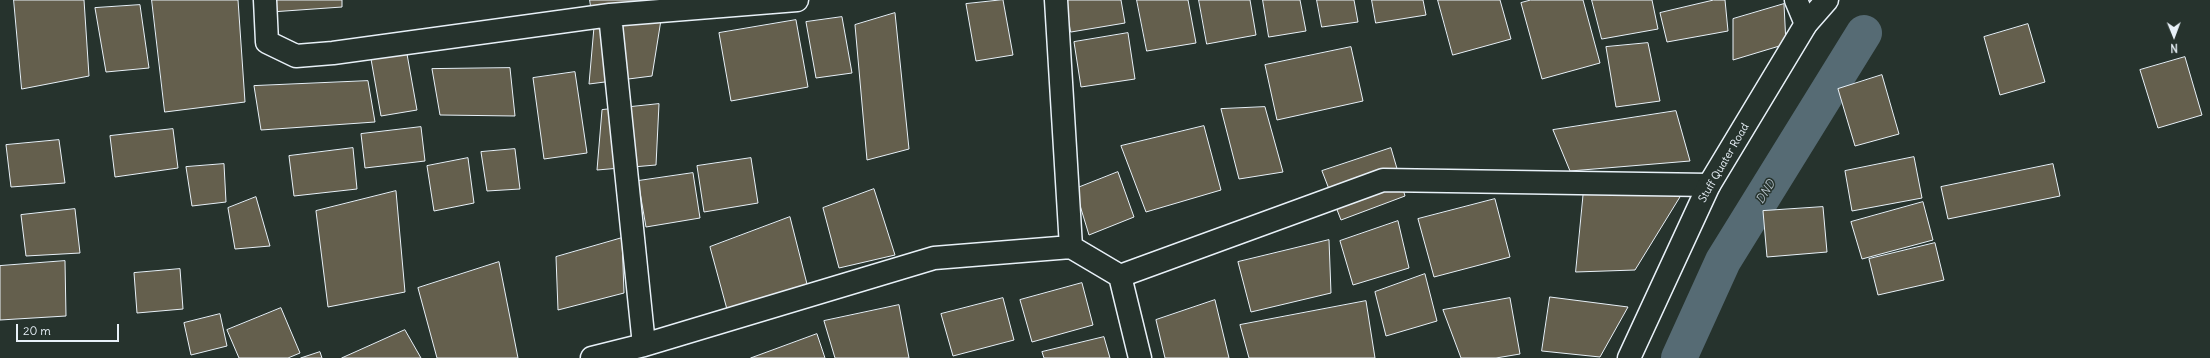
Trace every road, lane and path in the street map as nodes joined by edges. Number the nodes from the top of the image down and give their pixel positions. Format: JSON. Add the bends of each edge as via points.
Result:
{"nodes":[{"id":1,"x":265,"y":0,"type":"edge"},
{"id":2,"x":797,"y":0,"type":"edge"},
{"id":3,"x":1056,"y":0,"type":"edge"},
{"id":4,"x":1796,"y":0,"type":"edge"},
{"id":5,"x":1827,"y":0,"type":"edge"},
{"id":6,"x":610,"y":15,"type":"junction"},
{"id":7,"x":1806,"y":24,"type":"junction"},
{"id":8,"x":1709,"y":185,"type":"junction"},
{"id":9,"x":1071,"y":247,"type":"junction"},
{"id":10,"x":1120,"y":276,"type":"junction"},
{"id":11,"x":644,"y":344,"type":"junction"},
{"id":12,"x":592,"y":358,"type":"edge"},
{"id":13,"x":1140,"y":358,"type":"edge"},
{"id":14,"x":1629,"y":358,"type":"edge"}],
"edges":[{"from":1,"to":6,"type":"street","via":[[267,42],[296,56]]},
{"from":2,"to":6,"type":"street"},
{"from":3,"to":9,"type":"street"},
{"from":4,"to":7,"type":"street"},
{"from":5,"to":7,"type":"street","name":"Stuff Quater Road"},
{"from":6,"to":11,"type":"street"},
{"from":7,"to":8,"type":"street","name":"Stuff Quater Road"},
{"from":8,"to":10,"type":"street","via":[[1383,180]]},
{"from":8,"to":14,"type":"street","name":"Stuff Quater Road"},
{"from":9,"to":10,"type":"street"},
{"from":9,"to":11,"type":"street","via":[[934,258]]},
{"from":10,"to":13,"type":"street"},
{"from":11,"to":12,"type":"street"}]}
